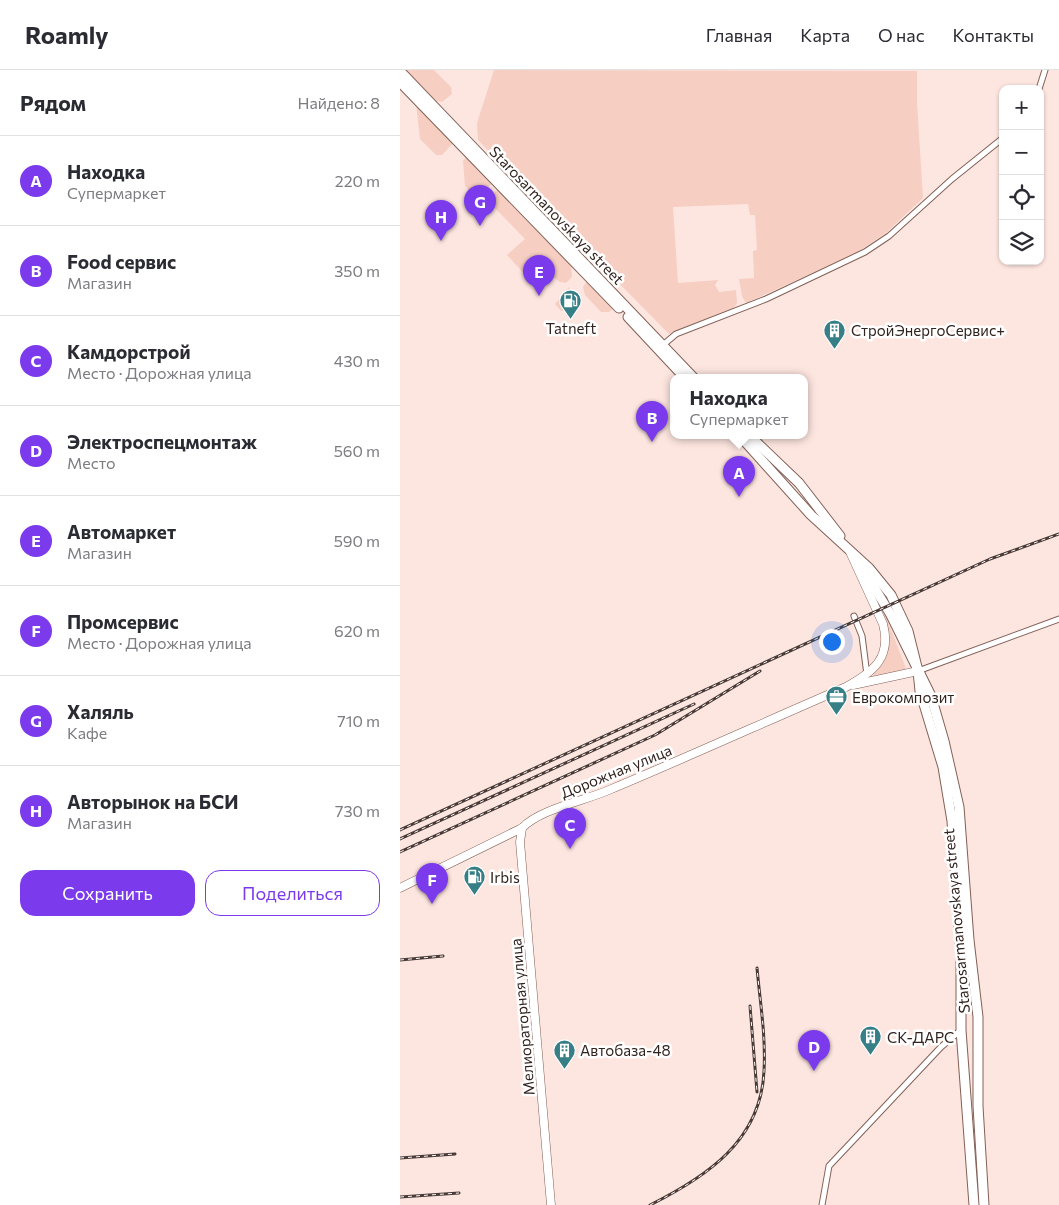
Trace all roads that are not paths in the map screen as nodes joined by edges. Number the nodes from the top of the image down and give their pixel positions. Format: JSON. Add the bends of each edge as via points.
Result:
{"nodes":[{"id":1,"x":1045,"y":70,"type":"edge"},
{"id":2,"x":400,"y":71,"type":"edge"},
{"id":3,"x":400,"y":82,"type":"edge"},
{"id":4,"x":1040,"y":85,"type":"edge"},
{"id":5,"x":999,"y":141,"type":"edge"},
{"id":6,"x":663,"y":345,"type":"junction"},
{"id":7,"x":681,"y":374,"type":"edge"},
{"id":8,"x":690,"y":374,"type":"edge"},
{"id":9,"x":743,"y":439,"type":"edge"},
{"id":10,"x":753,"y":439,"type":"edge"},
{"id":11,"x":799,"y":483,"type":"junction"},
{"id":12,"x":785,"y":489,"type":"junction"},
{"id":13,"x":850,"y":550,"type":"junction"},
{"id":14,"x":854,"y":616,"type":"dead end"},
{"id":15,"x":1059,"y":619,"type":"edge"},
{"id":16,"x":918,"y":671,"type":"junction"},
{"id":17,"x":867,"y":675,"type":"junction"},
{"id":18,"x":846,"y":687,"type":"junction"},
{"id":19,"x":522,"y":828,"type":"junction"},
{"id":20,"x":400,"y":888,"type":"edge"},
{"id":21,"x":979,"y":1028,"type":"junction"},
{"id":22,"x":961,"y":1030,"type":"junction"},
{"id":23,"x":551,"y":1205,"type":"edge"},
{"id":24,"x":822,"y":1205,"type":"edge"},
{"id":25,"x":974,"y":1205,"type":"edge"},
{"id":26,"x":984,"y":1205,"type":"edge"}],
"edges":[{"from":1,"to":4,"type":"street"},
{"from":2,"to":6,"type":"main road","name":"Starosarmanovskaya street"},
{"from":3,"to":7,"type":"main road","name":"Starosarmanovskaya street"},
{"from":5,"to":6,"type":"street","via":[[889,236],[865,252],[766,299],[676,334]]},
{"from":6,"to":8,"type":"main road","name":"Starosarmanovskaya street"},
{"from":9,"to":12,"type":"main road","name":"Starosarmanovskaya street"},
{"from":10,"to":11,"type":"main road","name":"Starosarmanovskaya street"},
{"from":11,"to":12,"type":"main road","via":[[794,491]]},
{"from":11,"to":13,"type":"main road","name":"Starosarmanovskaya street"},
{"from":12,"to":13,"type":"main road","name":"Starosarmanovskaya street"},
{"from":13,"to":16,"type":"main road","name":"Starosarmanovskaya street","via":[[874,585]]},
{"from":13,"to":17,"type":"street","via":[[886,637],[880,660]]},
{"from":14,"to":17,"type":"street","via":[[862,636]]},
{"from":15,"to":16,"type":"street"},
{"from":16,"to":18,"type":"street"},
{"from":16,"to":21,"type":"main road","name":"Starosarmanovskaya street","via":[[940,722],[959,807]]},
{"from":16,"to":22,"type":"main road","name":"Starosarmanovskaya street","via":[[920,691],[943,766],[952,822],[960,939]]},
{"from":17,"to":18,"type":"street"},
{"from":18,"to":19,"type":"street","name":"Дорожная улица","via":[[650,773],[537,816]]},
{"from":19,"to":20,"type":"street","name":"Дорожная улица"},
{"from":19,"to":23,"type":"street","name":"Мелиораторная улица","via":[[520,842]]},
{"from":21,"to":22,"type":"main road"},
{"from":21,"to":26,"type":"main road","name":"Starosarmanovskaya street","via":[[978,1106]]},
{"from":22,"to":24,"type":"street","via":[[941,1047],[829,1166]]},
{"from":22,"to":25,"type":"main road","name":"Starosarmanovskaya street"}]}
